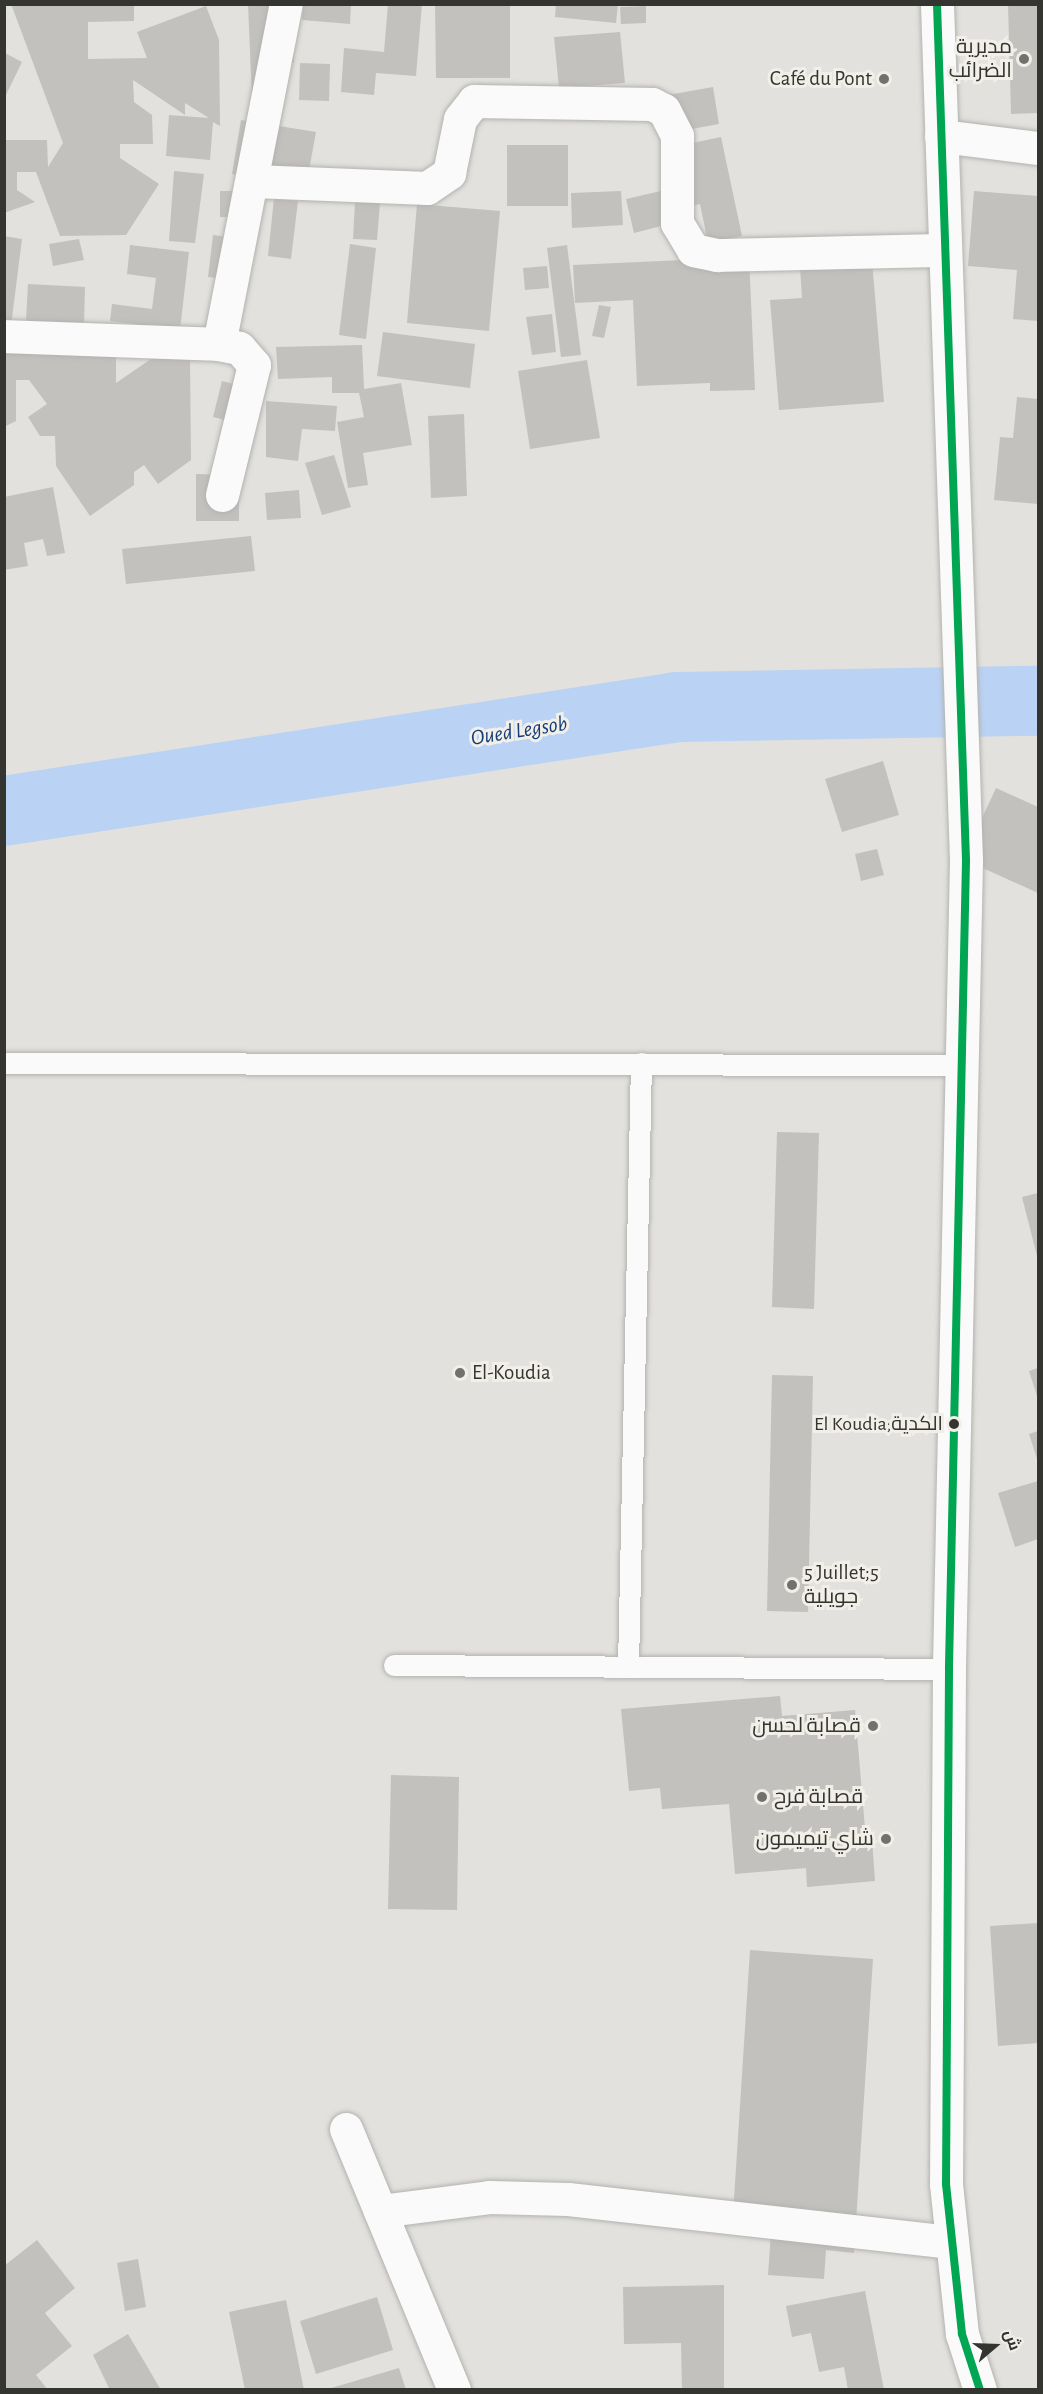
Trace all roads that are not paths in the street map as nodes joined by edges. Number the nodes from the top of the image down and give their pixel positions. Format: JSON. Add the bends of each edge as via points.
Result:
{"nodes":[{"id":1,"x":286,"y":4,"type":"edge"},
{"id":2,"x":937,"y":4,"type":"edge"},
{"id":3,"x":941,"y":136,"type":"junction"},
{"id":4,"x":1038,"y":148,"type":"edge"},
{"id":5,"x":253,"y":181,"type":"junction"},
{"id":6,"x":945,"y":250,"type":"junction"},
{"id":7,"x":4,"y":336,"type":"edge"},
{"id":8,"x":219,"y":344,"type":"junction"},
{"id":9,"x":222,"y":495,"type":"dead end"},
{"id":10,"x":4,"y":1063,"type":"edge"},
{"id":11,"x":641,"y":1063,"type":"junction"},
{"id":12,"x":961,"y":1065,"type":"junction"},
{"id":13,"x":394,"y":1665,"type":"dead end"},
{"id":14,"x":628,"y":1667,"type":"junction"},
{"id":15,"x":949,"y":1669,"type":"junction"},
{"id":16,"x":346,"y":2129,"type":"dead end"},
{"id":17,"x":380,"y":2211,"type":"junction"},
{"id":18,"x":952,"y":2242,"type":"junction"},
{"id":19,"x":453,"y":2390,"type":"edge"},
{"id":20,"x":980,"y":2390,"type":"edge"}],
"edges":[{"from":1,"to":5,"type":"street"},
{"from":2,"to":3,"type":"street"},
{"from":3,"to":4,"type":"street"},
{"from":3,"to":6,"type":"street"},
{"from":5,"to":6,"type":"street","via":[[427,188],[449,173],[460,119],[474,101],[652,105],[664,110],[677,136],[677,223],[693,250],[717,255]]},
{"from":5,"to":8,"type":"street"},
{"from":6,"to":12,"type":"street","via":[[966,861]]},
{"from":7,"to":8,"type":"street"},
{"from":8,"to":9,"type":"street","via":[[239,348],[254,365]]},
{"from":10,"to":11,"type":"lane"},
{"from":11,"to":12,"type":"lane"},
{"from":11,"to":14,"type":"lane"},
{"from":12,"to":15,"type":"street"},
{"from":13,"to":14,"type":"lane"},
{"from":14,"to":15,"type":"lane"},
{"from":15,"to":18,"type":"street","via":[[945,2184]]},
{"from":16,"to":17,"type":"street"},
{"from":17,"to":18,"type":"street","via":[[489,2197],[568,2199]]},
{"from":17,"to":19,"type":"street"},
{"from":18,"to":20,"type":"street","via":[[962,2334]]}]}
